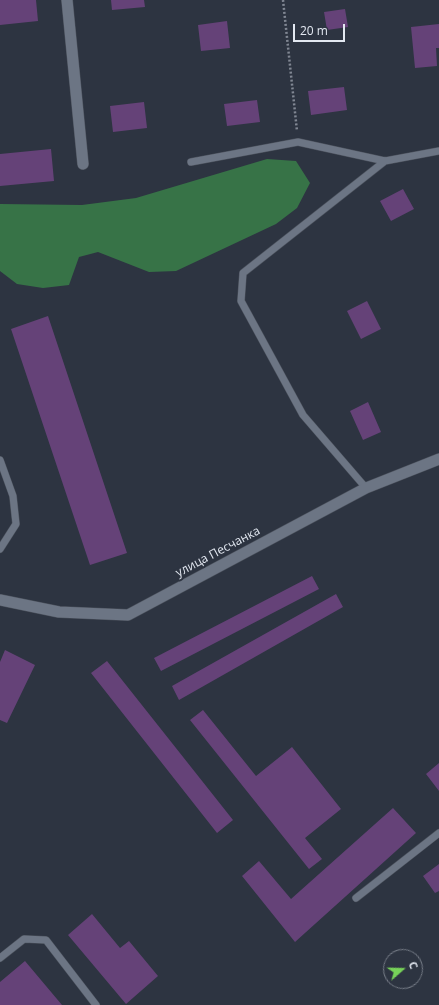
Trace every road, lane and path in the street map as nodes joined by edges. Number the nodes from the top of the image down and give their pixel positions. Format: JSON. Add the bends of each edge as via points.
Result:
{"nodes":[{"id":1,"x":67,"y":0,"type":"edge"},
{"id":2,"x":283,"y":0,"type":"edge"},
{"id":3,"x":298,"y":142,"type":"junction"},
{"id":4,"x":439,"y":151,"type":"edge"},
{"id":5,"x":385,"y":161,"type":"junction"},
{"id":6,"x":191,"y":162,"type":"dead end"},
{"id":7,"x":83,"y":164,"type":"dead end"},
{"id":8,"x":439,"y":459,"type":"edge"},
{"id":9,"x":0,"y":460,"type":"edge"},
{"id":10,"x":366,"y":488,"type":"junction"},
{"id":11,"x":0,"y":549,"type":"edge"},
{"id":12,"x":0,"y":600,"type":"edge"},
{"id":13,"x":439,"y":833,"type":"edge"},
{"id":14,"x":356,"y":898,"type":"dead end"},
{"id":15,"x":0,"y":958,"type":"edge"},
{"id":16,"x":96,"y":1005,"type":"edge"}],
"edges":[{"from":1,"to":7,"type":"street"},
{"from":2,"to":3,"type":"path"},
{"from":3,"to":5,"type":"lane"},
{"from":3,"to":6,"type":"lane"},
{"from":4,"to":5,"type":"lane"},
{"from":5,"to":10,"type":"lane","via":[[243,273],[241,301],[303,415]]},
{"from":8,"to":10,"type":"street","name":"улица Песчанка"},
{"from":9,"to":11,"type":"lane","via":[[13,496],[16,524]]},
{"from":10,"to":12,"type":"street","name":"улица Песчанка","via":[[128,615],[60,612]]},
{"from":13,"to":14,"type":"lane"},
{"from":15,"to":16,"type":"lane","via":[[24,939],[46,940]]}]}
